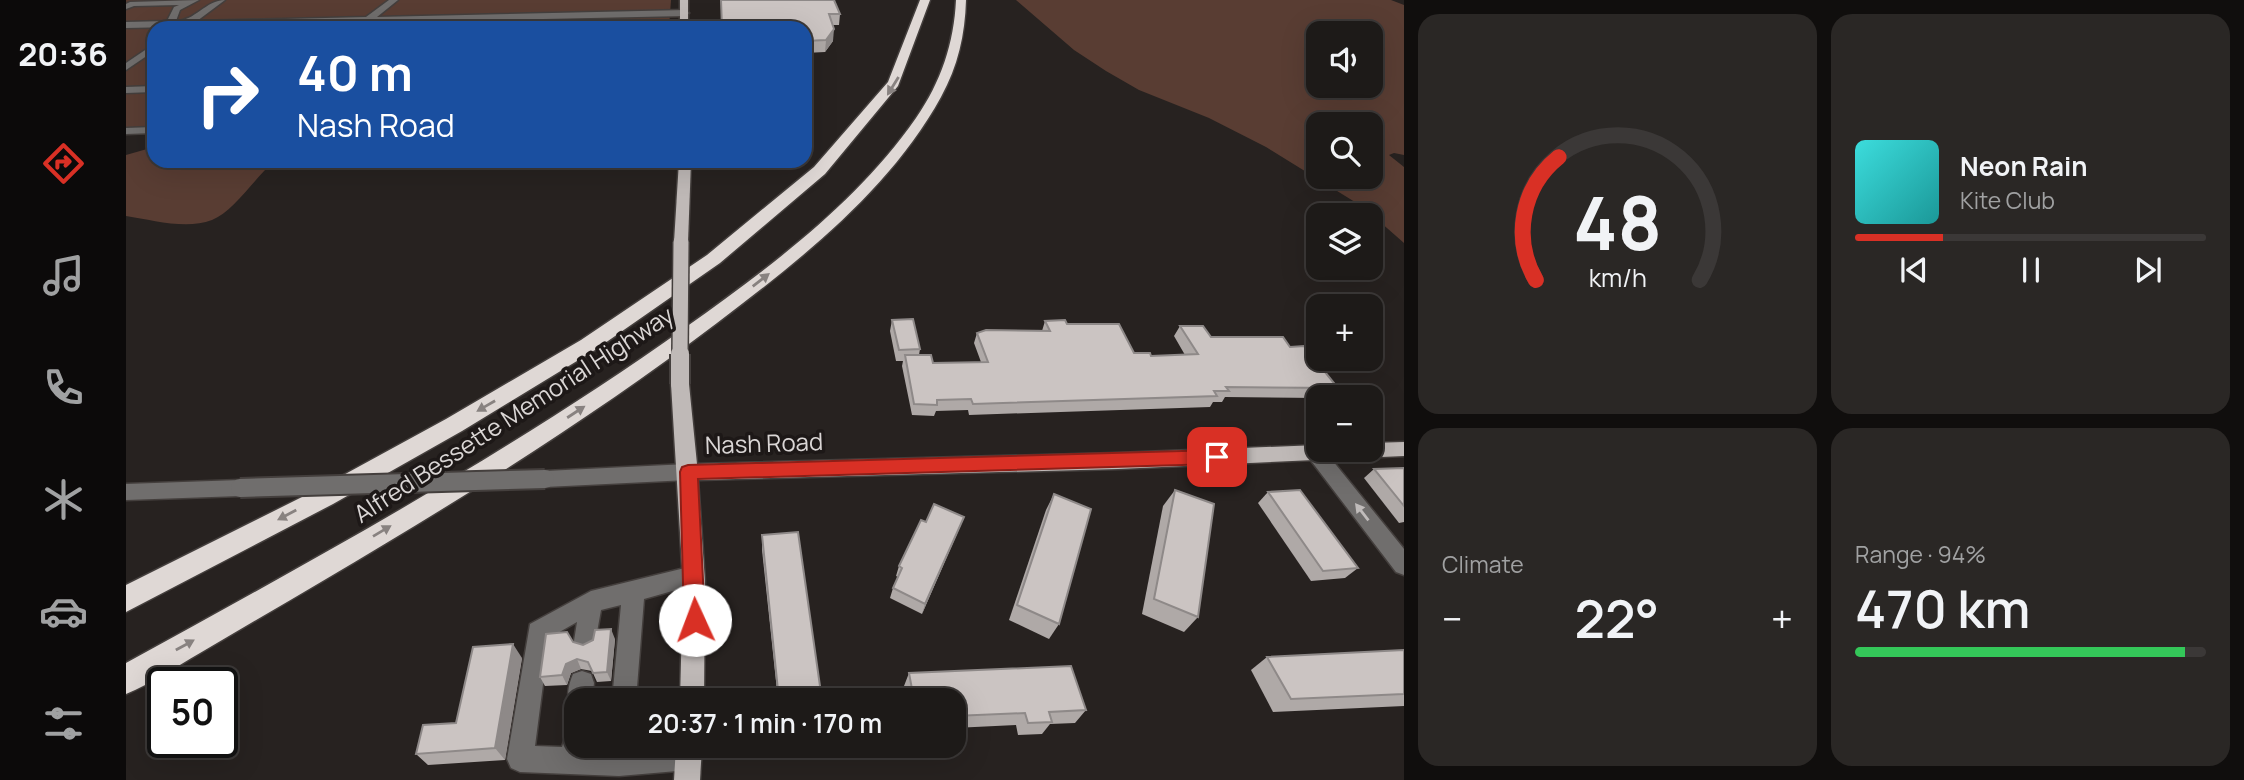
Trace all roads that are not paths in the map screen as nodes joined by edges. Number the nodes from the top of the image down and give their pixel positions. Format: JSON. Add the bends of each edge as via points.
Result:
{"nodes":[{"id":1,"x":221,"y":0,"type":"edge"},
{"id":2,"x":394,"y":0,"type":"edge"},
{"id":3,"x":684,"y":0,"type":"edge"},
{"id":4,"x":925,"y":0,"type":"edge"},
{"id":5,"x":961,"y":0,"type":"edge"},
{"id":6,"x":192,"y":1,"type":"edge"},
{"id":7,"x":126,"y":7,"type":"edge"},
{"id":8,"x":685,"y":13,"type":"junction"},
{"id":9,"x":369,"y":19,"type":"junction"},
{"id":10,"x":171,"y":21,"type":"edge"},
{"id":11,"x":192,"y":21,"type":"edge"},
{"id":12,"x":316,"y":21,"type":"edge"},
{"id":13,"x":367,"y":21,"type":"edge"},
{"id":14,"x":684,"y":21,"type":"edge"},
{"id":15,"x":126,"y":25,"type":"edge"},
{"id":16,"x":147,"y":25,"type":"edge"},
{"id":17,"x":147,"y":52,"type":"edge"},
{"id":18,"x":126,"y":67,"type":"edge"},
{"id":19,"x":147,"y":89,"type":"edge"},
{"id":20,"x":126,"y":90,"type":"edge"},
{"id":21,"x":147,"y":130,"type":"edge"},
{"id":22,"x":126,"y":131,"type":"edge"},
{"id":23,"x":685,"y":168,"type":"edge"},
{"id":24,"x":1404,"y":449,"type":"edge"},
{"id":25,"x":1383,"y":450,"type":"edge"},
{"id":26,"x":1306,"y":453,"type":"edge"},
{"id":27,"x":1323,"y":462,"type":"edge"},
{"id":28,"x":688,"y":472,"type":"junction"},
{"id":29,"x":126,"y":492,"type":"edge"},
{"id":30,"x":1404,"y":565,"type":"edge"},
{"id":31,"x":693,"y":576,"type":"junction"},
{"id":32,"x":634,"y":590,"type":"junction"},
{"id":33,"x":126,"y":599,"type":"edge"},
{"id":34,"x":591,"y":602,"type":"junction"},
{"id":35,"x":586,"y":641,"type":"edge"},
{"id":36,"x":126,"y":679,"type":"edge"},
{"id":37,"x":625,"y":688,"type":"edge"},
{"id":38,"x":693,"y":688,"type":"edge"},
{"id":39,"x":564,"y":753,"type":"edge"},
{"id":40,"x":659,"y":758,"type":"edge"},
{"id":41,"x":688,"y":761,"type":"edge"}],
"edges":[{"from":1,"to":11,"type":"street"},
{"from":2,"to":9,"type":"street"},
{"from":3,"to":8,"type":"main road"},
{"from":4,"to":33,"type":"highway","name":"Alfred Bessette Memorial Highway","one_way":true,"via":[[912,51],[874,114],[814,177],[712,260],[578,351],[467,417]]},
{"from":36,"to":5,"type":"highway","name":"Alfred Bessette Memorial Highway","one_way":true,"via":[[509,455],[637,372],[763,279],[858,195],[917,125],[948,69],[960,27]]},
{"from":6,"to":7,"type":"street"},
{"from":6,"to":10,"type":"street","via":[[177,9]]},
{"from":8,"to":9,"type":"street"},
{"from":8,"to":14,"type":"main road"},
{"from":9,"to":12,"type":"street"},
{"from":9,"to":13,"type":"street"},
{"from":15,"to":16,"type":"street"},
{"from":17,"to":18,"type":"street"},
{"from":19,"to":20,"type":"street"},
{"from":21,"to":22,"type":"street"},
{"from":23,"to":28,"type":"main road","bridge":true,"via":[[680,384]]},
{"from":24,"to":25,"type":"main road","name":"Nash Road"},
{"from":26,"to":28,"type":"main road","name":"Nash Road"},
{"from":30,"to":27,"type":"street","one_way":true},
{"from":28,"to":29,"type":"street","name":"Nash Road","bridge":true},
{"from":28,"to":31,"type":"main road"},
{"from":31,"to":32,"type":"street"},
{"from":31,"to":38,"type":"main road"},
{"from":32,"to":34,"type":"street"},
{"from":32,"to":37,"type":"street"},
{"from":34,"to":35,"type":"street"},
{"from":34,"to":39,"type":"street","via":[[538,632],[520,759]]},
{"from":40,"to":41,"type":"street"}]}
